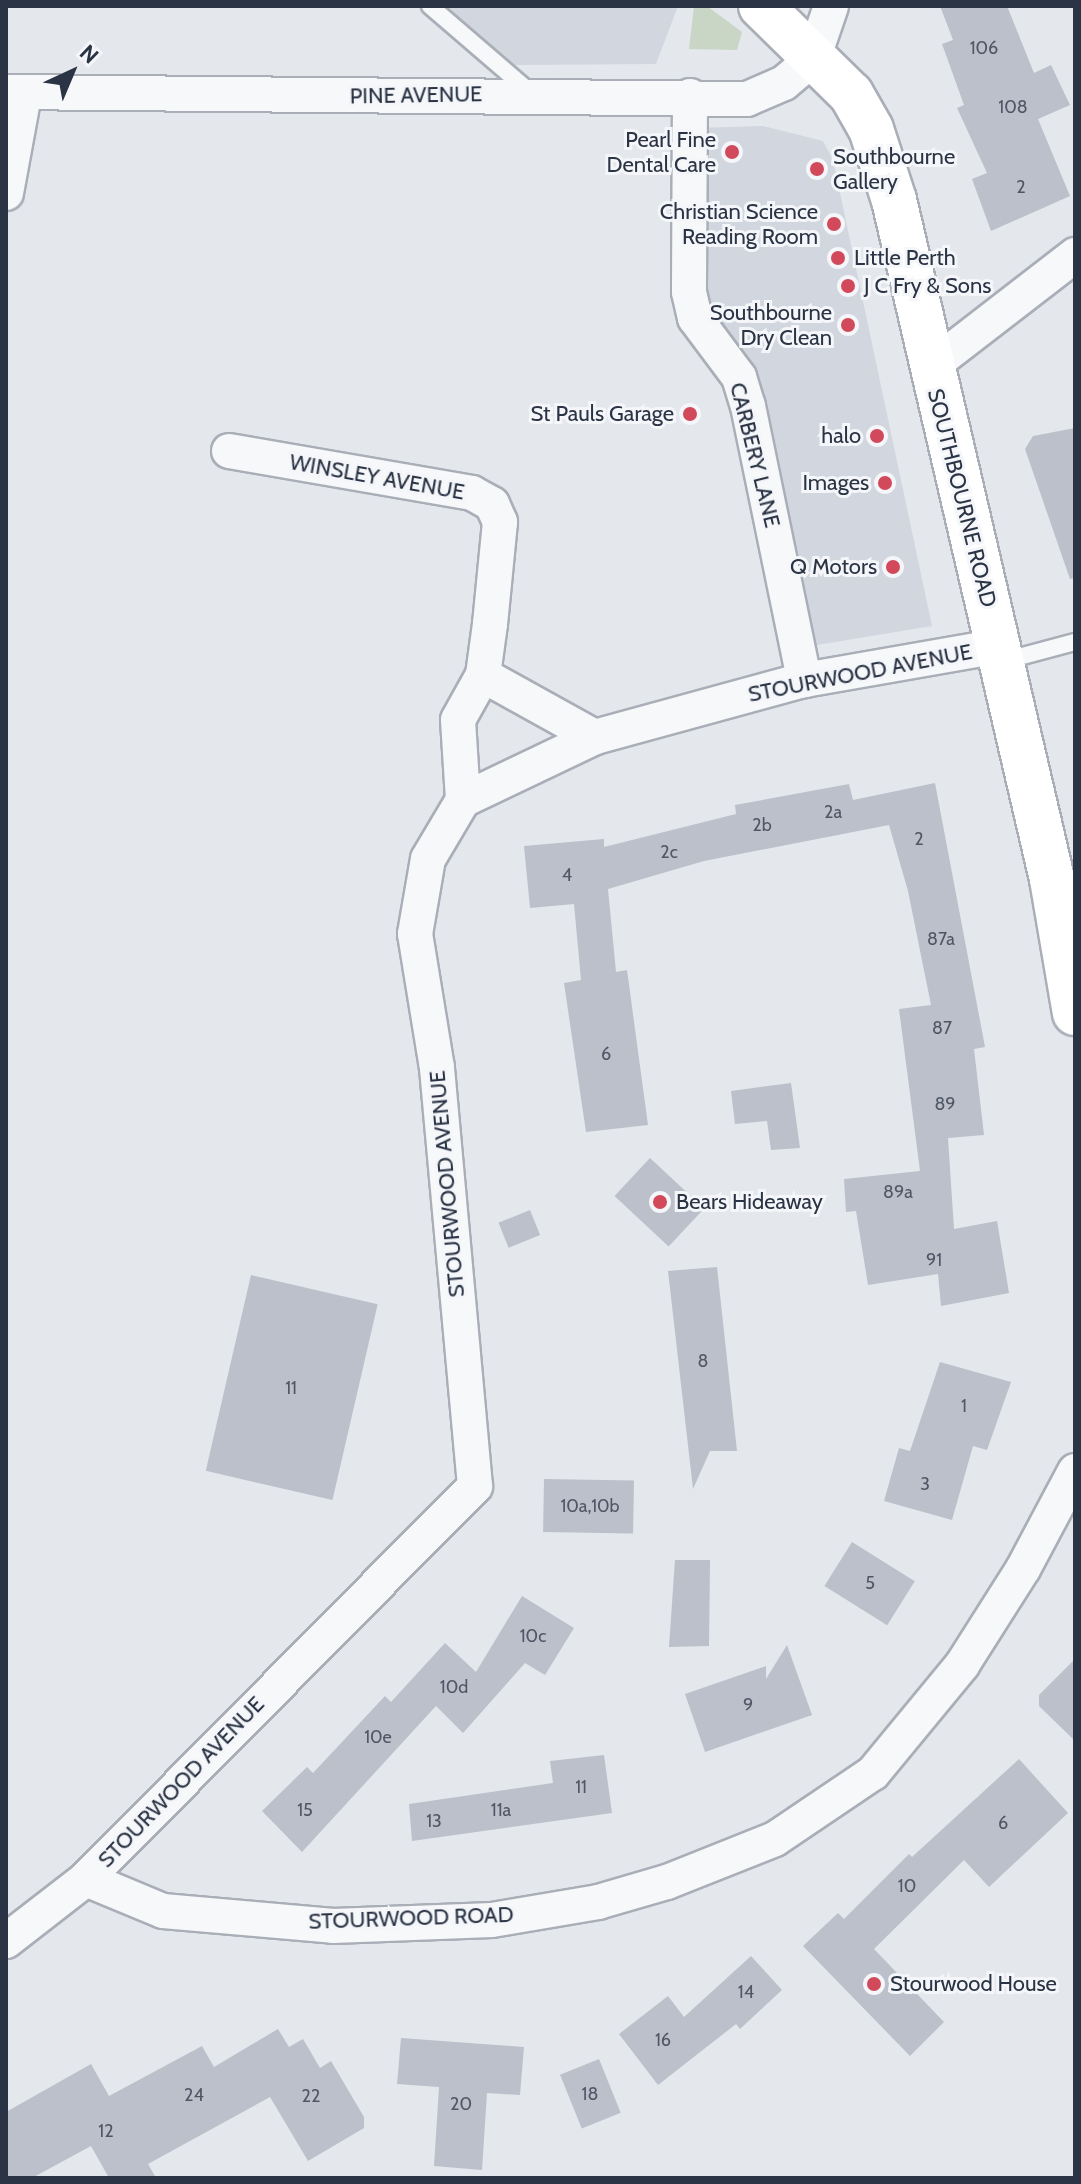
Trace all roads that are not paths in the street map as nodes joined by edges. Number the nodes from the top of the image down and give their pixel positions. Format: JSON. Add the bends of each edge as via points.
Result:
{"nodes":[{"id":1,"x":430,"y":6,"type":"edge"},
{"id":2,"x":761,"y":6,"type":"edge"},
{"id":3,"x":831,"y":6,"type":"edge"},
{"id":4,"x":813,"y":59,"type":"junction"},
{"id":5,"x":15,"y":93,"type":"edge"},
{"id":6,"x":531,"y":93,"type":"junction"},
{"id":7,"x":690,"y":96,"type":"junction"},
{"id":8,"x":6,"y":193,"type":"edge"},
{"id":9,"x":1075,"y":255,"type":"edge"},
{"id":10,"x":929,"y":368,"type":"junction"},
{"id":11,"x":229,"y":451,"type":"dead end"},
{"id":12,"x":1075,"y":642,"type":"edge"},
{"id":13,"x":1000,"y":654,"type":"junction"},
{"id":14,"x":483,"y":675,"type":"junction"},
{"id":15,"x":804,"y":680,"type":"junction"},
{"id":16,"x":595,"y":737,"type":"junction"},
{"id":17,"x":463,"y":800,"type":"junction"},
{"id":18,"x":1063,"y":875,"type":"edge"},
{"id":19,"x":1075,"y":1013,"type":"edge"},
{"id":20,"x":1075,"y":1471,"type":"edge"},
{"id":21,"x":86,"y":1879,"type":"junction"},
{"id":22,"x":6,"y":1941,"type":"edge"}],
"edges":[{"from":1,"to":6,"type":"lane"},
{"from":2,"to":4,"type":"main road","name":"SOUTHBOURNE ROAD"},
{"from":3,"to":4,"type":"street"},
{"from":4,"to":7,"type":"street","name":"PINE AVENUE","via":[[784,83],[747,99]]},
{"from":4,"to":10,"type":"main road","name":"SOUTHBOURNE ROAD","via":[[851,94],[871,129],[894,200]]},
{"from":5,"to":6,"type":"street","name":"PINE AVENUE"},
{"from":5,"to":8,"type":"street"},
{"from":6,"to":7,"type":"street","name":"PINE AVENUE"},
{"from":7,"to":15,"type":"street","name":"CARBERY LANE","via":[[689,292],[695,318],[739,377],[748,406]]},
{"from":9,"to":10,"type":"street"},
{"from":10,"to":13,"type":"main road","name":"SOUTHBOURNE ROAD"},
{"from":11,"to":14,"type":"street","name":"WINSLEY AVENUE","via":[[472,493],[492,504],[500,522]]},
{"from":12,"to":13,"type":"lane"},
{"from":13,"to":15,"type":"street","name":"STOURWOOD AVENUE"},
{"from":13,"to":18,"type":"main road","name":"SOUTHBOURNE ROAD"},
{"from":14,"to":16,"type":"street"},
{"from":14,"to":17,"type":"street","name":"WINSLEY AVENUE","via":[[458,720]]},
{"from":15,"to":16,"type":"street","name":"STOURWOOD AVENUE"},
{"from":16,"to":17,"type":"street","name":"STOURWOOD AVENUE"},
{"from":17,"to":21,"type":"street","name":"STOURWOOD AVENUE","via":[[428,859],[415,934],[437,1068],[475,1486]]},
{"from":18,"to":19,"type":"main road","name":"SOUTHBOURNE ROAD"},
{"from":20,"to":21,"type":"street","name":"STOURWOOD ROAD","via":[[1023,1569],[962,1665],[873,1773],[775,1839],[667,1882],[598,1902],[492,1920],[333,1926],[163,1911]]},
{"from":21,"to":22,"type":"street","name":"STOURWOOD AVENUE"}]}
